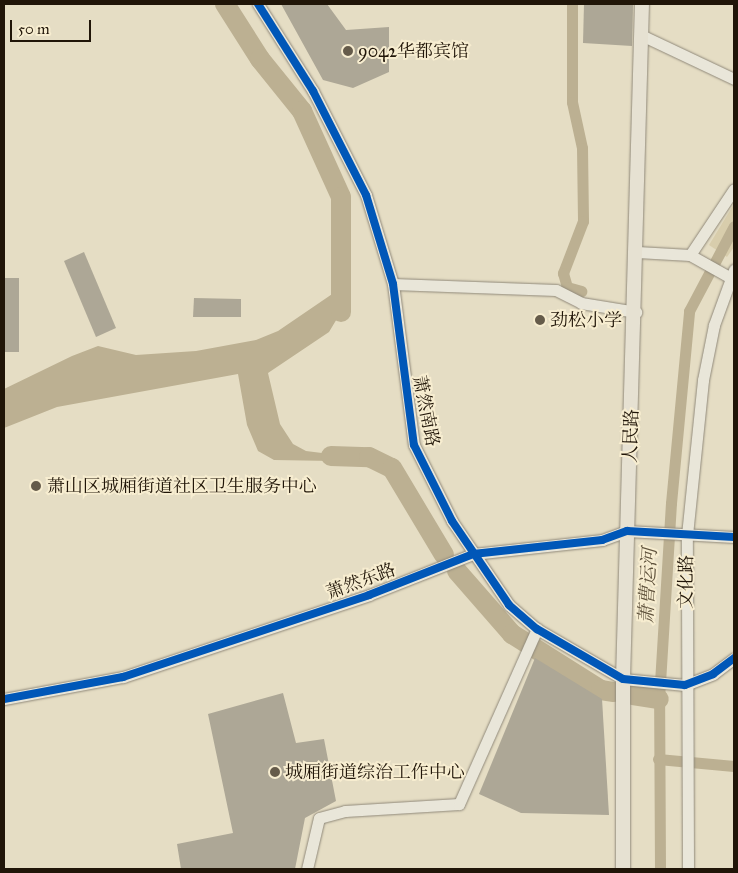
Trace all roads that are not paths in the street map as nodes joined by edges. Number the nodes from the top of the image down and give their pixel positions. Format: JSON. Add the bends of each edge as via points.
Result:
{"nodes":[{"id":1,"x":258,"y":4,"type":"edge"},
{"id":2,"x":642,"y":4,"type":"edge"},
{"id":3,"x":641,"y":35,"type":"junction"},
{"id":4,"x":734,"y":79,"type":"edge"},
{"id":5,"x":734,"y":190,"type":"edge"},
{"id":6,"x":637,"y":252,"type":"junction"},
{"id":7,"x":690,"y":255,"type":"junction"},
{"id":8,"x":733,"y":274,"type":"edge"},
{"id":9,"x":393,"y":284,"type":"junction"},
{"id":10,"x":636,"y":312,"type":"junction"},
{"id":11,"x":627,"y":532,"type":"junction"},
{"id":12,"x":684,"y":535,"type":"junction"},
{"id":13,"x":734,"y":537,"type":"edge"},
{"id":14,"x":473,"y":554,"type":"junction"},
{"id":15,"x":537,"y":630,"type":"junction"},
{"id":16,"x":734,"y":658,"type":"edge"},
{"id":17,"x":623,"y":679,"type":"junction"},
{"id":18,"x":681,"y":685,"type":"junction"},
{"id":19,"x":4,"y":699,"type":"edge"},
{"id":20,"x":307,"y":869,"type":"edge"},
{"id":21,"x":624,"y":869,"type":"edge"},
{"id":22,"x":688,"y":869,"type":"edge"}],
"edges":[{"from":1,"to":9,"type":"street","name":"萧然南路","via":[[313,91],[366,195]]},
{"from":2,"to":3,"type":"main road","name":"人民路"},
{"from":3,"to":4,"type":"street"},
{"from":3,"to":6,"type":"main road","name":"人民路"},
{"from":5,"to":7,"type":"street"},
{"from":6,"to":7,"type":"street"},
{"from":6,"to":10,"type":"main road","name":"人民路"},
{"from":7,"to":8,"type":"street"},
{"from":8,"to":12,"type":"street","name":"文化路","via":[[714,325],[703,380]]},
{"from":9,"to":10,"type":"street","via":[[556,290],[581,303]]},
{"from":9,"to":14,"type":"street","name":"萧然南路","via":[[414,445]]},
{"from":10,"to":11,"type":"main road","name":"人民路"},
{"from":11,"to":12,"type":"street","name":"萧然东路"},
{"from":11,"to":14,"type":"street","name":"萧然东路","via":[[602,540]]},
{"from":11,"to":17,"type":"main road","name":"人民路"},
{"from":12,"to":13,"type":"street","name":"萧然东路"},
{"from":12,"to":18,"type":"street","name":"文化路"},
{"from":14,"to":15,"type":"street","name":"萧然南路","via":[[509,605]]},
{"from":14,"to":19,"type":"street","name":"萧然东路","via":[[360,598],[123,677]]},
{"from":15,"to":17,"type":"street","name":"萧然南路"},
{"from":15,"to":20,"type":"street","via":[[459,804],[345,811],[319,818]]},
{"from":16,"to":18,"type":"street","name":"萧然南路","via":[[713,674]]},
{"from":17,"to":18,"type":"street","name":"萧然南路","via":[[649,685]]},
{"from":17,"to":21,"type":"main road","name":"人民路"},
{"from":18,"to":22,"type":"street","name":"文化路"}]}
